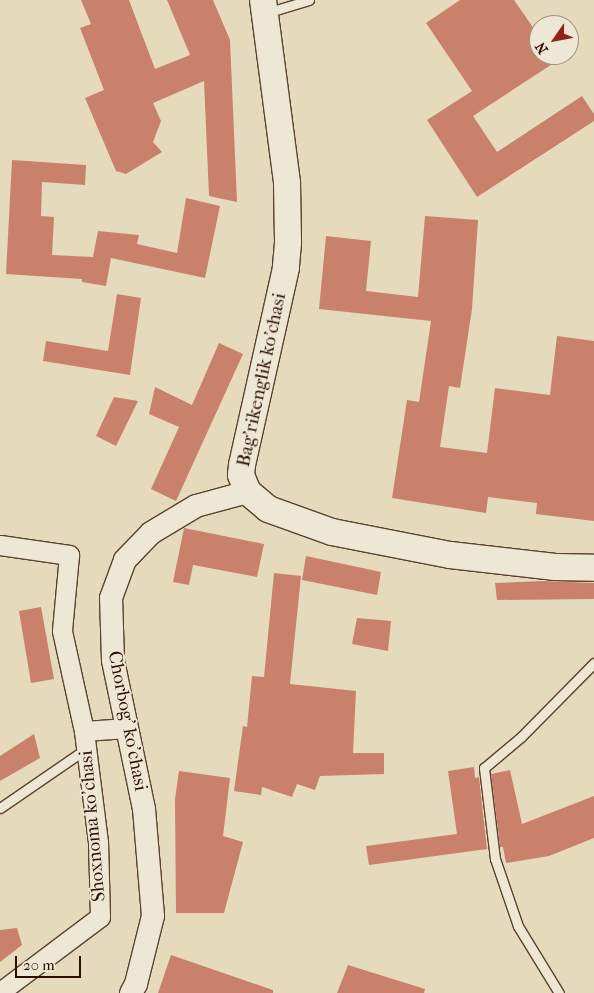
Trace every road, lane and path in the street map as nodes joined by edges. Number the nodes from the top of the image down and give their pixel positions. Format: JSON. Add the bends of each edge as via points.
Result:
{"nodes":[{"id":1,"x":309,"y":0,"type":"edge"},
{"id":2,"x":264,"y":7,"type":"edge"},
{"id":3,"x":248,"y":492,"type":"junction"},
{"id":4,"x":0,"y":545,"type":"edge"},
{"id":5,"x":594,"y":568,"type":"edge"},
{"id":6,"x":594,"y":662,"type":"edge"},
{"id":7,"x":127,"y":728,"type":"junction"},
{"id":8,"x":85,"y":740,"type":"junction"},
{"id":9,"x":0,"y":808,"type":"edge"},
{"id":10,"x":0,"y":992,"type":"edge"},
{"id":11,"x":131,"y":993,"type":"edge"},
{"id":12,"x":559,"y":993,"type":"edge"}],
"edges":[{"from":1,"to":2,"type":"lane"},
{"from":2,"to":3,"type":"main road","name":"Bag'rikenglik ko'chasi","via":[[287,183],[288,243],[286,268],[242,465],[241,475]]},
{"from":3,"to":5,"type":"main road","name":"Bag'rikenglik ko'chasi","via":[[268,509],[332,532],[450,555]]},
{"from":3,"to":7,"type":"street","name":"Chorbog' ko'chasi","via":[[196,506],[151,533],[125,560],[112,598],[112,660]]},
{"from":4,"to":8,"type":"street","via":[[69,555],[62,631]]},
{"from":6,"to":12,"type":"lane","via":[[521,736],[484,768],[495,859],[518,926]]},
{"from":7,"to":8,"type":"street"},
{"from":7,"to":11,"type":"street","name":"Chorbog' ko'chasi","via":[[144,809],[153,916]]},
{"from":8,"to":9,"type":"lane"},
{"from":8,"to":10,"type":"street","name":"Shoxnoma ko'chasi","via":[[98,842],[100,917]]}]}
